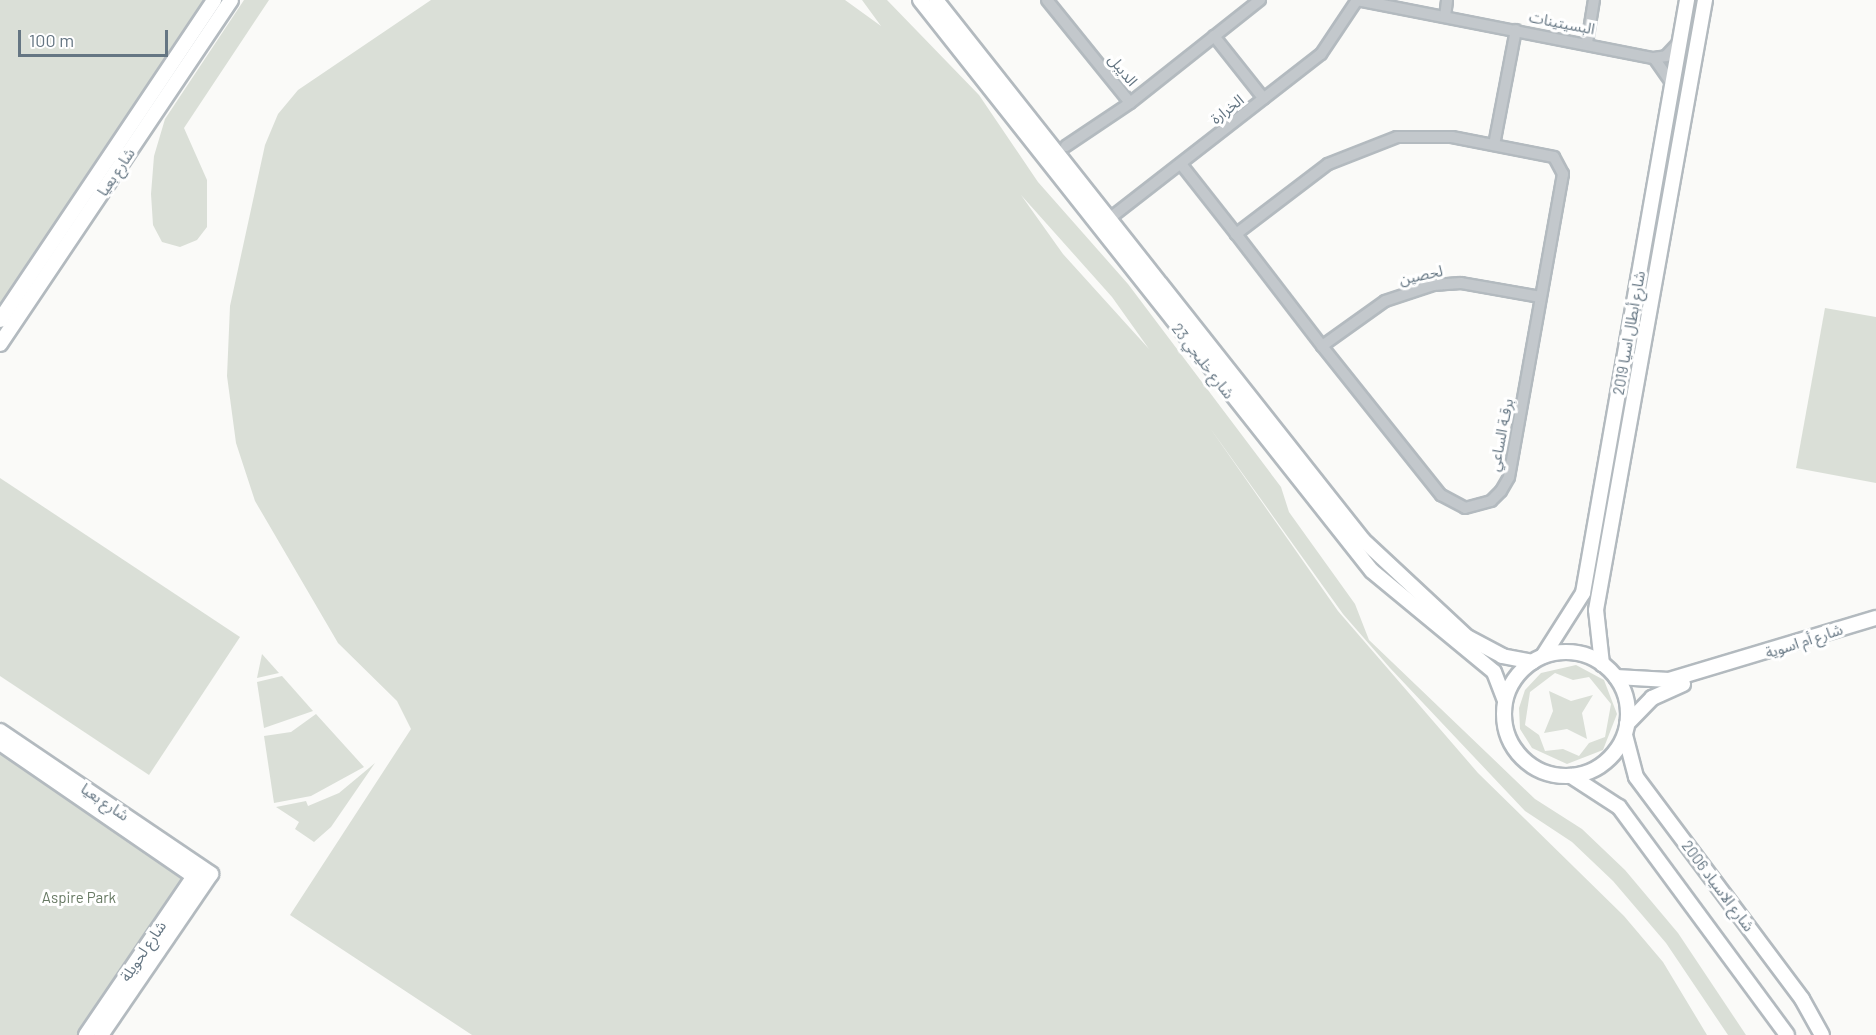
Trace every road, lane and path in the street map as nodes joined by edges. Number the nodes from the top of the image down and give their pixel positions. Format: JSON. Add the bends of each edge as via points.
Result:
{"nodes":[{"id":1,"x":214,"y":0,"type":"edge"},
{"id":2,"x":231,"y":0,"type":"edge"},
{"id":3,"x":920,"y":0,"type":"edge"},
{"id":4,"x":936,"y":0,"type":"edge"},
{"id":5,"x":1047,"y":0,"type":"edge"},
{"id":6,"x":1260,"y":0,"type":"edge"},
{"id":7,"x":1357,"y":0,"type":"edge"},
{"id":8,"x":1447,"y":0,"type":"edge"},
{"id":9,"x":1594,"y":0,"type":"edge"},
{"id":10,"x":1687,"y":0,"type":"edge"},
{"id":11,"x":1705,"y":0,"type":"edge"},
{"id":12,"x":1444,"y":17,"type":"junction"},
{"id":13,"x":1516,"y":30,"type":"junction"},
{"id":14,"x":1214,"y":36,"type":"junction"},
{"id":15,"x":1680,"y":41,"type":"junction"},
{"id":16,"x":1587,"y":43,"type":"junction"},
{"id":17,"x":1654,"y":58,"type":"junction"},
{"id":18,"x":1672,"y":84,"type":"junction"},
{"id":19,"x":1264,"y":99,"type":"junction"},
{"id":20,"x":1130,"y":103,"type":"junction"},
{"id":21,"x":1494,"y":145,"type":"junction"},
{"id":22,"x":1066,"y":146,"type":"dead end"},
{"id":23,"x":1181,"y":164,"type":"junction"},
{"id":24,"x":1103,"y":223,"type":"junction"},
{"id":25,"x":1236,"y":234,"type":"junction"},
{"id":26,"x":1540,"y":297,"type":"junction"},
{"id":27,"x":3,"y":323,"type":"edge"},
{"id":28,"x":0,"y":344,"type":"edge"},
{"id":29,"x":1322,"y":346,"type":"junction"},
{"id":30,"x":1310,"y":486,"type":"junction"},
{"id":31,"x":1876,"y":618,"type":"edge"},
{"id":32,"x":1538,"y":659,"type":"junction"},
{"id":33,"x":1602,"y":664,"type":"junction"},
{"id":34,"x":1732,"y":665,"type":"junction"},
{"id":35,"x":1616,"y":677,"type":"junction"},
{"id":36,"x":1505,"y":700,"type":"junction"},
{"id":37,"x":1626,"y":729,"type":"junction"},
{"id":38,"x":0,"y":731,"type":"edge"},
{"id":39,"x":0,"y":743,"type":"edge"},
{"id":40,"x":1570,"y":776,"type":"junction"},
{"id":41,"x":202,"y":875,"type":"junction"},
{"id":42,"x":114,"y":1006,"type":"junction"},
{"id":43,"x":86,"y":1035,"type":"edge"},
{"id":44,"x":101,"y":1035,"type":"edge"},
{"id":45,"x":1787,"y":1035,"type":"edge"},
{"id":46,"x":1822,"y":1035,"type":"edge"}],
"edges":[{"from":1,"to":27,"type":"main road","name":"شارع بعيا"},
{"from":2,"to":27,"type":"main road","name":"شارع بعيا"},
{"from":3,"to":24,"type":"main road","name":"شارع خليجي 23"},
{"from":4,"to":24,"type":"main road","name":"شارع خليجي 23"},
{"from":5,"to":20,"type":"street","name":"الديبل"},
{"from":6,"to":14,"type":"street","name":"الديبل"},
{"from":7,"to":12,"type":"street","name":"البسيتينات"},
{"from":7,"to":19,"type":"street","name":"الخرارة","via":[[1321,54]]},
{"from":8,"to":12,"type":"street"},
{"from":9,"to":16,"type":"street"},
{"from":10,"to":15,"type":"main road","name":"شارع أبطال اسيا 2019"},
{"from":11,"to":33,"type":"main road","name":"شارع أبطال اسيا 2019","via":[[1596,610]]},
{"from":12,"to":13,"type":"street","name":"البسيتينات"},
{"from":13,"to":16,"type":"street","name":"البسيتينات"},
{"from":13,"to":21,"type":"street"},
{"from":14,"to":19,"type":"street"},
{"from":14,"to":20,"type":"street","name":"الديبل"},
{"from":15,"to":17,"type":"street","via":[[1666,56]]},
{"from":15,"to":18,"type":"main road","name":"شارع أبطال اسيا 2019"},
{"from":16,"to":17,"type":"street","name":"البسيتينات"},
{"from":17,"to":18,"type":"street"},
{"from":18,"to":32,"type":"main road","name":"شارع أبطال اسيا 2019","via":[[1583,593]]},
{"from":19,"to":23,"type":"street","name":"الخرارة"},
{"from":20,"to":22,"type":"street"},
{"from":21,"to":25,"type":"street","name":"برقـة الساعي","via":[[1419,135],[1363,147],[1307,177]]},
{"from":21,"to":26,"type":"street","name":"برقـة الساعي","via":[[1543,152],[1561,164]]},
{"from":23,"to":24,"type":"street","name":"الخرارة"},
{"from":23,"to":25,"type":"street","name":"برقـة الساعي"},
{"from":24,"to":30,"type":"main road","name":"شارع خليجي 23"},
{"from":25,"to":29,"type":"street","name":"برقـة الساعي"},
{"from":26,"to":29,"type":"street","name":"لحصين","via":[[1461,283],[1433,285],[1385,300]]},
{"from":26,"to":29,"type":"street","name":"برقـة الساعي","via":[[1509,477],[1491,501],[1477,506],[1453,505],[1441,495]]},
{"from":27,"to":28,"type":"main road","name":"شارع بعيا"},
{"from":30,"to":32,"type":"main road","name":"شارع خليجي 23","via":[[1442,618],[1487,651]]},
{"from":30,"to":36,"type":"main road","name":"شارع خليجي 23","via":[[1406,604],[1494,672]]},
{"from":31,"to":34,"type":"main road","name":"شارع أم اسوية"},
{"from":32,"to":33,"type":"main road","via":[[1574,652]]},
{"from":32,"to":36,"type":"main road","via":[[1514,678]]},
{"from":33,"to":35,"type":"main road"},
{"from":34,"to":35,"type":"main road","name":"شارع أم اسوية","via":[[1660,681]]},
{"from":34,"to":37,"type":"main road","name":"شارع أم اسوية","via":[[1659,693]]},
{"from":35,"to":37,"type":"main road","via":[[1627,704]]},
{"from":36,"to":40,"type":"main road","via":[[1506,733],[1521,758],[1545,773]]},
{"from":37,"to":40,"type":"main road","via":[[1604,764]]},
{"from":37,"to":46,"type":"main road","name":"شارع الاسياد 2006","via":[[1636,777],[1802,999]]},
{"from":38,"to":41,"type":"main road","name":"شارع بعيا"},
{"from":39,"to":41,"type":"main road","name":"شارع بعيا"},
{"from":40,"to":45,"type":"main road","name":"شارع الاسياد 2006","via":[[1619,807]]},
{"from":41,"to":42,"type":"main road","name":"شارع لحويلة"},
{"from":42,"to":43,"type":"main road","name":"شارع لحويلة"},
{"from":42,"to":44,"type":"main road","name":"شارع لحويلة"}]}
